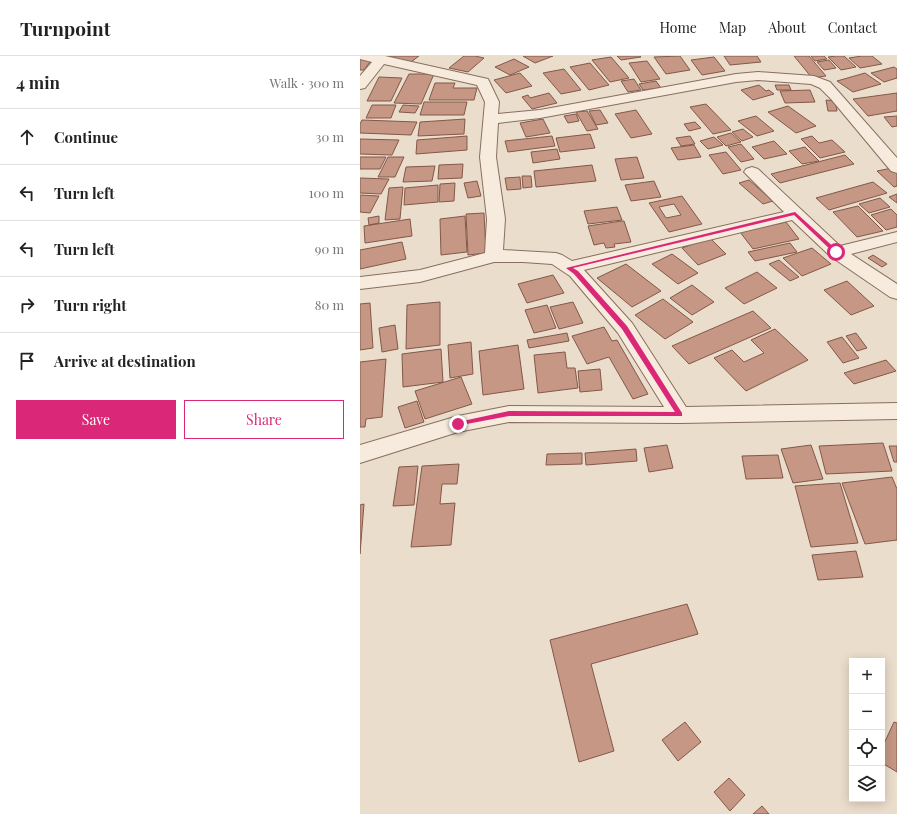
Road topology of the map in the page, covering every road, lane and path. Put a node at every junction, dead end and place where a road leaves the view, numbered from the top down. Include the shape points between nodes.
1 (363, 56) edge
2 (420, 56) edge
3 (381, 60) junction
4 (407, 65) junction
5 (360, 84) edge
6 (492, 119) junction
7 (897, 168) edge
8 (752, 172) dead end
9 (795, 214) junction
10 (897, 237) edge
11 (836, 252) junction
12 (494, 256) junction
13 (568, 268) junction
14 (360, 283) edge
15 (897, 293) edge
16 (897, 410) edge
17 (680, 415) junction
18 (360, 454) edge

1 - 3 street
2 - 4 street
3 - 4 street
3 - 5 street
4 - 6 street via 483,82 492,102
6 - 7 street via 540,114 736,78 758,76 814,80 825,85 836,96
6 - 12 street via 488,157 496,219
8 - 9 street
9 - 11 street
9 - 13 street
10 - 11 street
11 - 15 street
12 - 13 street via 556,259
12 - 14 street via 420,276
13 - 17 street via 576,272 624,328
16 - 17 street
17 - 18 street via 509,414 458,424

